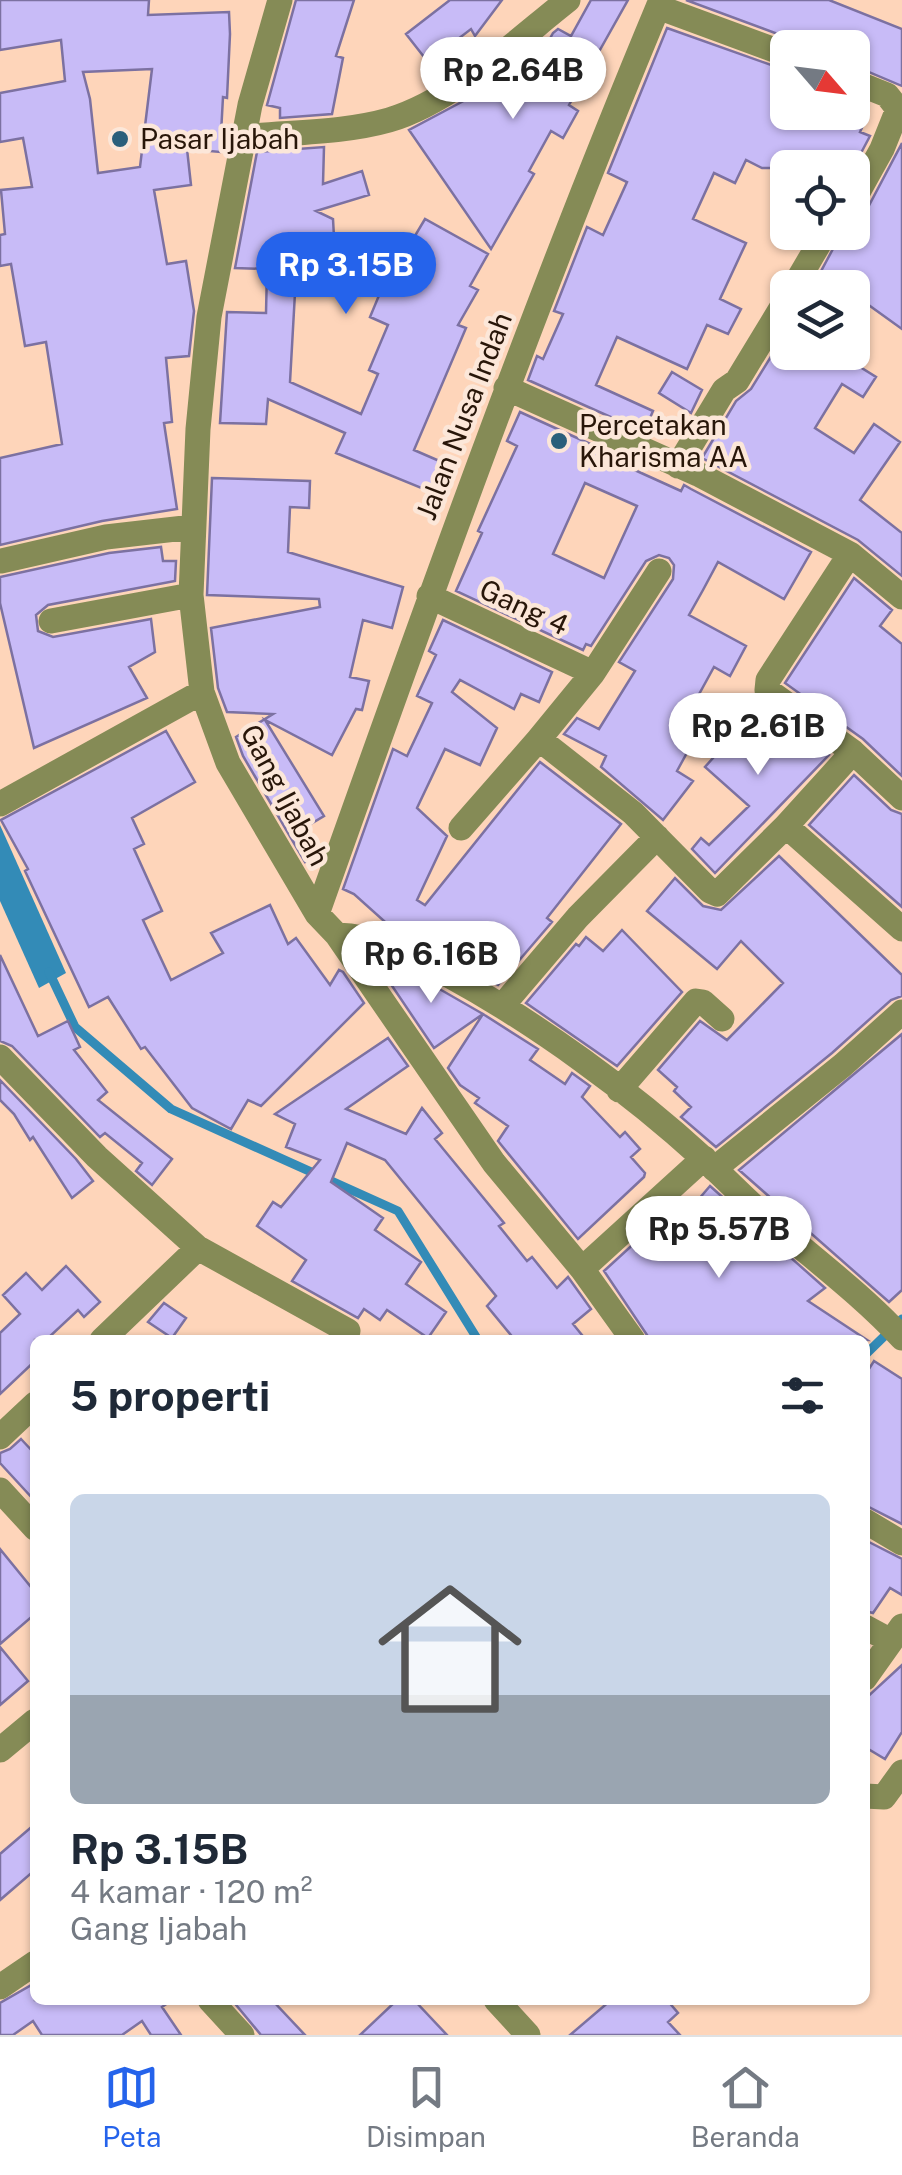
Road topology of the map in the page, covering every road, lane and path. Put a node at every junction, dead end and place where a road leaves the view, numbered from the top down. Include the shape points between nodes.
1 (280, 0) edge
2 (568, 0) edge
3 (659, 4) edge
4 (770, 48) edge
5 (870, 88) edge
6 (243, 137) junction
7 (870, 170) edge
8 (770, 326) edge
9 (506, 388) junction
10 (678, 466) junction
11 (193, 527) junction
12 (850, 554) junction
13 (1, 561) edge
14 (659, 571) dead end
15 (191, 596) junction
16 (429, 596) junction
17 (902, 597) edge
18 (51, 621) dead end
19 (593, 674) junction
20 (202, 692) junction
21 (538, 740) junction
22 (852, 752) junction
23 (902, 798) edge
24 (0, 804) edge
25 (787, 825) junction
26 (461, 828) dead end
27 (657, 836) junction
28 (317, 914) junction
29 (902, 929) edge
30 (337, 934) junction
31 (503, 1005) junction
32 (902, 1012) edge
33 (722, 1019) dead end
34 (0, 1057) edge
35 (619, 1090) junction
36 (709, 1164) junction
37 (198, 1248) junction
38 (582, 1268) junction
39 (348, 1330) dead end
40 (107, 1335) edge
41 (629, 1335) edge
42 (902, 1338) edge
43 (30, 1409) edge
44 (0, 1437) edge
45 (0, 1490) edge
46 (30, 1523) edge
47 (870, 1524) edge
48 (902, 1543) edge
49 (870, 1628) edge
50 (896, 1634) edge
51 (870, 1671) edge
52 (30, 1725) edge
53 (0, 1750) edge
54 (902, 1772) edge
55 (870, 1796) edge
56 (30, 1966) edge
57 (0, 1987) edge
58 (215, 2005) edge
59 (501, 2005) edge
60 (242, 2035) edge
61 (528, 2035) edge

1 - 6 street, Gang Ijabah
2 - 6 street via 413,111 364,125
3 - 4 street
3 - 9 street, Jalan Nusa Indah
5 - 7 street via 888,95 898,109
6 - 11 street, Gang Ijabah via 209,317
8 - 10 street
9 - 10 street
9 - 16 street, Jalan Nusa Indah
10 - 12 street
11 - 13 street
11 - 15 street, Gang Ijabah
12 - 17 street
12 - 22 street via 766,686
14 - 19 street
15 - 18 street
15 - 20 street, Gang Ijabah
16 - 19 street, Gang 4
16 - 28 street, Jalan Nusa Indah
19 - 21 street
20 - 24 street
20 - 28 street, Gang Ijabah via 228,763
21 - 26 street
21 - 27 street
22 - 23 street
22 - 25 street
25 - 27 street via 717,894
25 - 29 street
27 - 31 street
28 - 30 street, Gang Ijabah
30 - 31 street via 395,947
30 - 38 street, Gang Ijabah via 494,1163
31 - 35 street
32 - 36 street via 843,1065
33 - 35 street via 696,1001
34 - 37 street
35 - 36 street
36 - 38 street
36 - 42 street
37 - 39 street
37 - 40 street
38 - 41 street, Gang Ijabah
43 - 44 street
45 - 46 street
47 - 48 street
49 - 50 street
50 - 51 street
52 - 53 street
54 - 55 street via 884,1797
56 - 57 street
58 - 60 street
59 - 61 street

